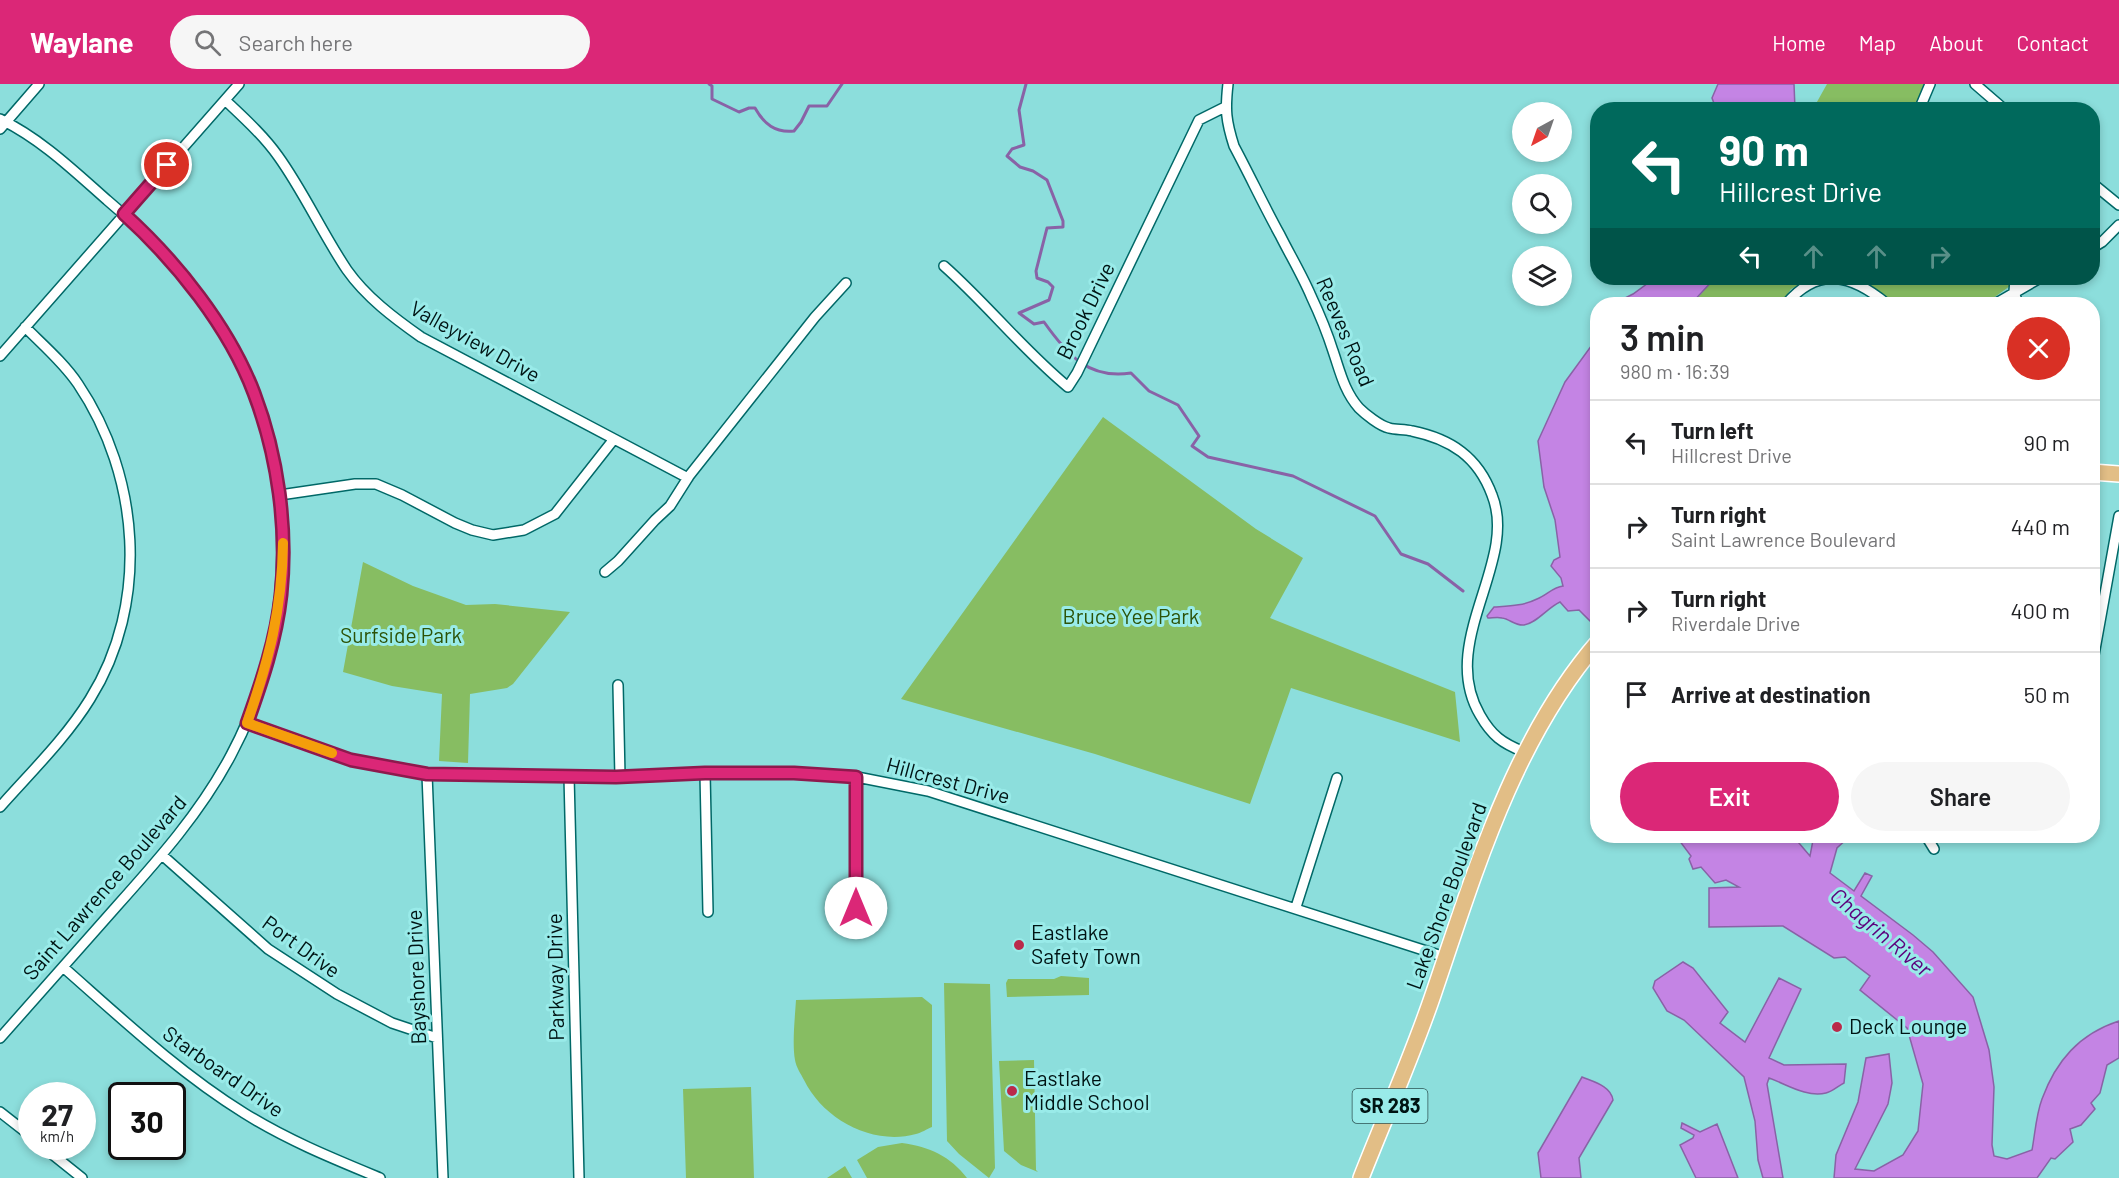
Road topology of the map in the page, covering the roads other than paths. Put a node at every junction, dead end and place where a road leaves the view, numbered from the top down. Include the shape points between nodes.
1 (39, 84) edge
2 (239, 84) edge
3 (1228, 84) edge
4 (1930, 84) edge
5 (1974, 84) edge
6 (225, 100) junction
7 (1922, 102) edge
8 (1995, 102) edge
9 (1225, 107) junction
10 (2, 123) edge
11 (2100, 190) edge
12 (2119, 205) edge
13 (124, 214) junction
14 (2119, 225) edge
15 (2100, 243) edge
16 (944, 266) dead end
17 (846, 282) dead end
18 (1808, 285) edge
19 (1858, 285) edge
20 (2014, 285) edge
21 (2027, 285) edge
22 (2014, 292) junction
23 (1792, 297) edge
24 (1877, 297) edge
25 (2006, 297) edge
26 (2016, 297) edge
27 (26, 327) junction
28 (0, 356) edge
29 (614, 439) junction
30 (2100, 473) edge
31 (2119, 474) edge
32 (688, 478) junction
33 (280, 495) junction
34 (2119, 516) edge
35 (605, 572) dead end
36 (2100, 622) edge
37 (1590, 651) edge
38 (618, 685) dead end
39 (247, 723) junction
40 (1524, 752) junction
41 (705, 773) junction
42 (427, 774) junction
43 (569, 776) junction
44 (620, 777) junction
45 (856, 777) junction
46 (1338, 778) dead end
47 (0, 807) edge
48 (1930, 843) edge
49 (1934, 849) dead end
50 (162, 855) junction
51 (1296, 907) junction
52 (856, 908) dead end
53 (708, 912) dead end
54 (1445, 957) junction
55 (63, 967) junction
56 (0, 1038) edge
57 (437, 1038) junction
58 (0, 1112) edge
59 (18, 1126) edge
60 (59, 1160) edge
61 (81, 1178) edge
62 (380, 1178) edge
63 (443, 1178) edge
64 (579, 1178) edge
65 (1361, 1178) edge

1 - 10 street
2 - 6 street
3 - 9 street, Reeves Road
4 - 7 street
5 - 8 street
6 - 13 street
6 - 29 street, Valleyview Drive via 278,155 347,270 379,305 421,337
9 - 16 street, Brook Drive via 1199,120 1068,387
9 - 40 street, Reeves Road via 1234,146 1311,294 1344,386 1360,409 1387,428 1411,430 1460,449 1480,469 1494,497 1498,525 1472,630 1467,668 1473,703 1485,723 1502,743
10 - 13 street, Saint Lawrence Boulevard via 29,134
11 - 12 street
13 - 27 street
13 - 33 street, Saint Lawrence Boulevard via 171,260 208,308 233,350 254,393
14 - 15 street
17 - 32 street
18 - 23 street
19 - 24 street
20 - 22 street
21 - 22 street
22 - 25 street
22 - 26 street
27 - 28 street
27 - 47 street via 77,382 104,430 120,474 129,515 131,551 128,589 105,671 74,724
29 - 32 street, Valleyview Drive
29 - 33 street via 555,513 524,530 493,535 472,530 376,484
30 - 31 main road
32 - 35 street via 670,506
33 - 39 street, Saint Lawrence Boulevard via 281,594 265,674
34 - 36 street
37 - 40 main road, Lake Shore Boulevard / SR 283 via 1574,668
38 - 44 street
39 - 42 street, Hillcrest Drive via 351,760
39 - 50 street, Saint Lawrence Boulevard via 216,783
40 - 54 main road, Lake Shore Boulevard / SR 283
41 - 44 street, Hillcrest Drive
41 - 45 street, Hillcrest Drive
41 - 53 street
42 - 43 street, Hillcrest Drive
42 - 57 street, Bayshore Drive
43 - 44 street, Hillcrest Drive
43 - 64 street, Parkway Drive
45 - 51 street, Hillcrest Drive via 928,791
45 - 52 street
46 - 51 street
48 - 49 street
50 - 55 street, Saint Lawrence Boulevard
50 - 57 street, Port Drive via 268,949 337,994 392,1023
51 - 54 street, Hillcrest Drive
54 - 65 main road, Lake Shore Boulevard / SR 283
55 - 56 street, Saint Lawrence Boulevard
55 - 62 street, Starboard Drive via 168,1059 244,1114 306,1147
57 - 63 street, Bayshore Drive
58 - 59 street
60 - 61 street

